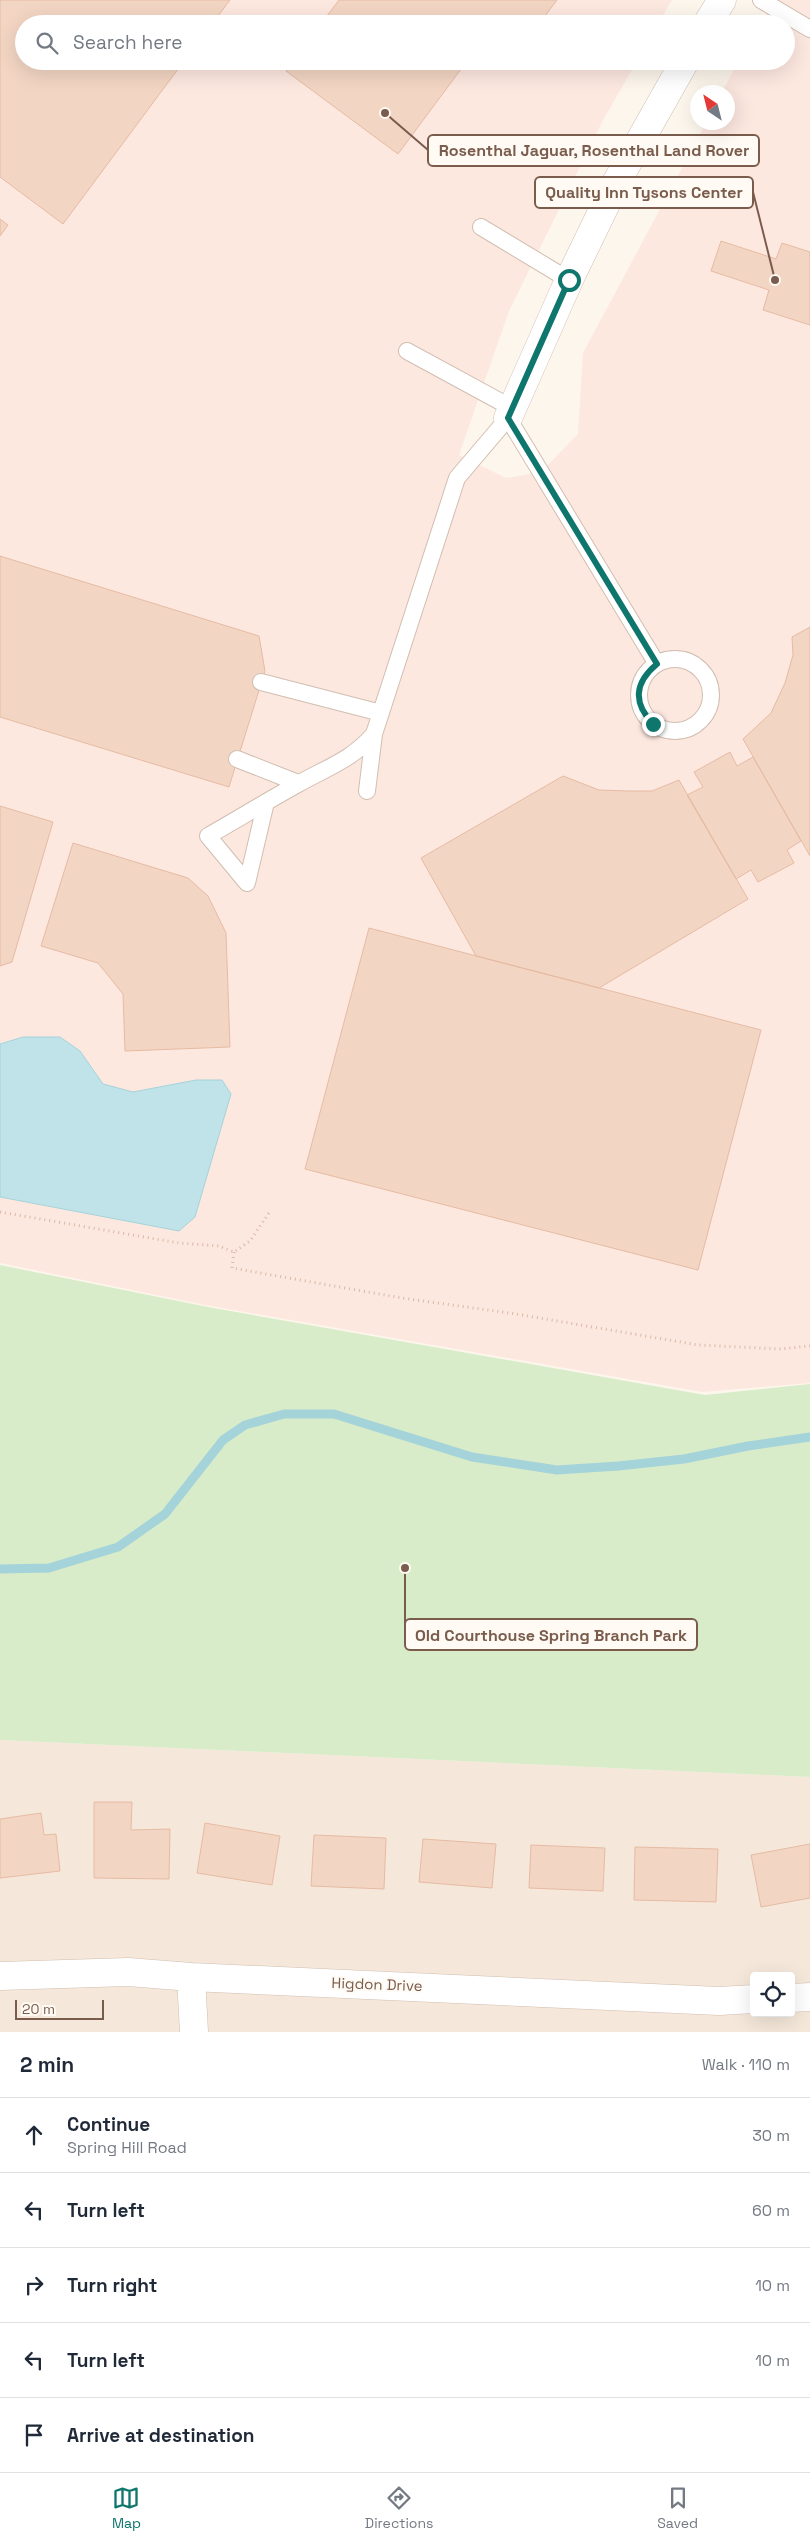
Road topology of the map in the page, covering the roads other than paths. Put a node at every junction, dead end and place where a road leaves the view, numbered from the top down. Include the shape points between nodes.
1 (761, 0) edge
2 (786, 15) edge
3 (795, 20) edge
4 (810, 29) edge
5 (680, 70) edge
6 (481, 227) dead end
7 (569, 280) junction
8 (407, 351) dead end
9 (510, 413) junction
10 (657, 664) junction
11 (261, 682) dead end
12 (381, 713) junction
13 (374, 734) junction
14 (238, 759) dead end
15 (298, 784) junction
16 (367, 791) dead end
17 (266, 802) junction
18 (0, 1976) edge
19 (192, 1977) junction
20 (810, 1997) edge
21 (795, 1998) edge
22 (750, 1999) edge
23 (194, 2032) edge

1 - 2 lane
3 - 4 lane
5 - 7 street via 616,183
6 - 7 lane
7 - 9 street
8 - 9 lane
9 - 10 lane
9 - 12 lane via 457,478
10 - 10 lane via 646,673 640,686 639,700 644,714 666,731 680,732 694,727 705,717 711,704 712,690 707,676 698,666 685,660 670,659
11 - 12 lane
12 - 13 lane
13 - 15 lane via 351,756
13 - 16 lane
14 - 15 lane
15 - 17 lane
17 - 17 lane via 208,836 247,882 258,838
18 - 19 street, Higdon Drive via 128,1972
19 - 22 street, Higdon Drive via 719,2001
19 - 23 street
20 - 21 street

